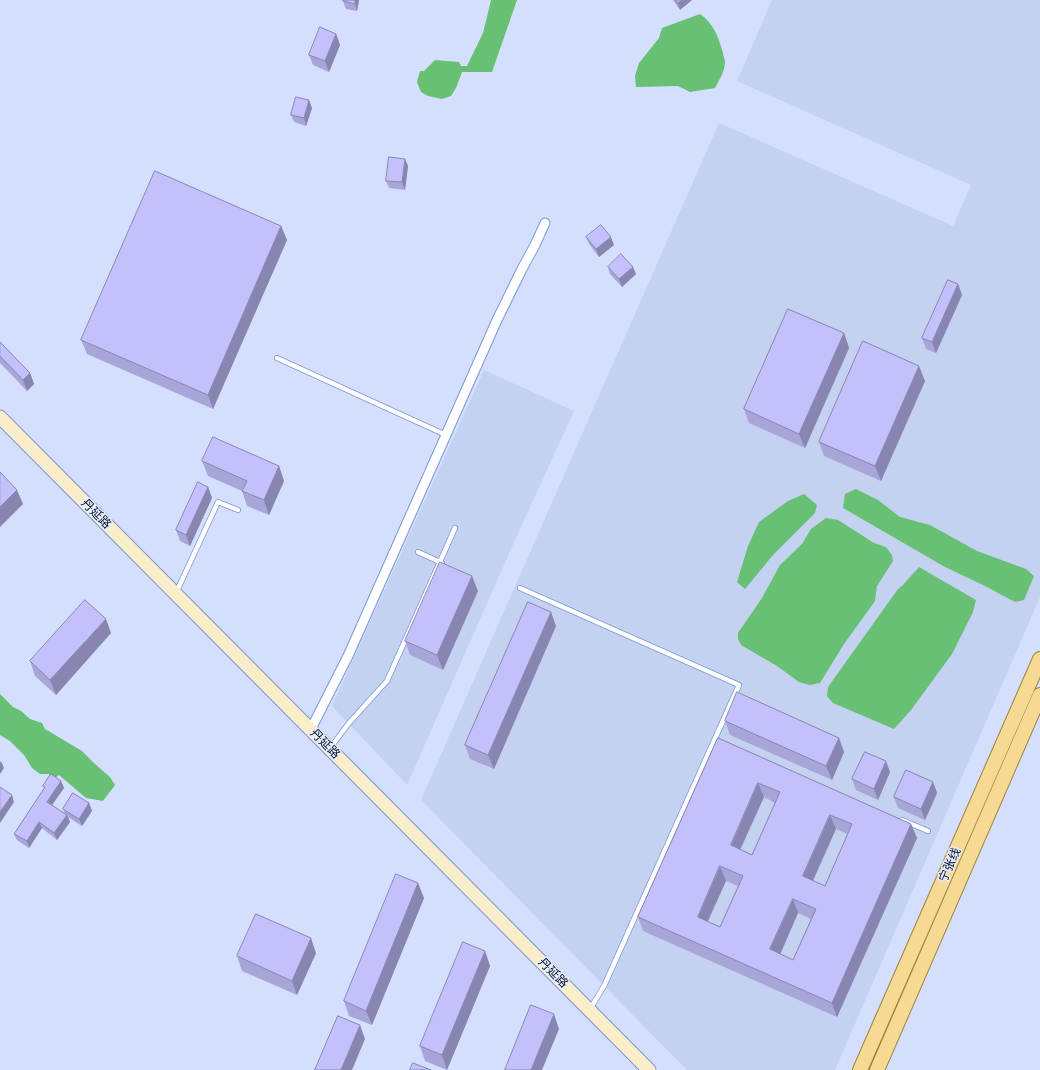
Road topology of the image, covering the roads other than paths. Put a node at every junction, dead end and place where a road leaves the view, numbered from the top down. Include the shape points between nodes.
1 (545, 223) dead end
2 (277, 358) dead end
3 (0, 417) edge
4 (446, 435) junction
5 (238, 510) dead end
6 (455, 528) dead end
7 (418, 552) dead end
8 (440, 562) junction
9 (447, 565) edge
10 (520, 588) dead end
11 (175, 594) junction
12 (1040, 659) edge
13 (1040, 694) edge
14 (311, 729) junction
15 (714, 739) junction
16 (722, 742) edge
17 (330, 749) junction
18 (899, 819) edge
19 (928, 831) dead end
20 (590, 1010) junction
21 (649, 1070) edge
22 (860, 1070) edge
23 (877, 1070) edge

1 - 4 street via 497,320
2 - 4 lane
3 - 11 main road, 丹延路
4 - 14 street via 348,656
5 - 11 lane via 218,502
6 - 8 lane
7 - 8 lane
8 - 9 lane
8 - 17 lane via 387,681 349,723
10 - 15 lane via 739,685
11 - 14 main road, 丹延路
12 - 22 main road, 宁张线
13 - 23 main road, 宁张线
14 - 17 main road, 丹延路
15 - 16 lane
15 - 20 lane via 604,986
17 - 20 main road, 丹延路
18 - 19 lane
20 - 21 main road, 丹延路

